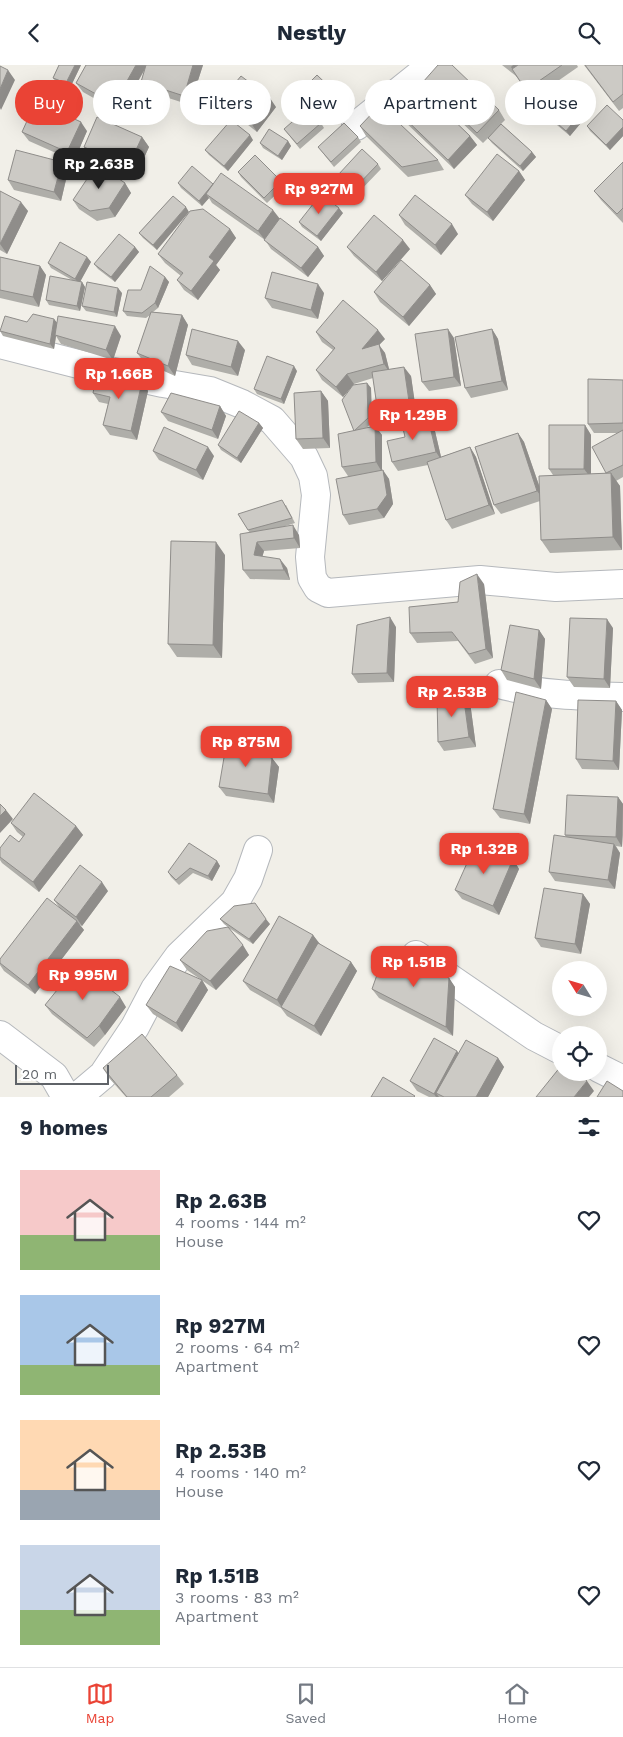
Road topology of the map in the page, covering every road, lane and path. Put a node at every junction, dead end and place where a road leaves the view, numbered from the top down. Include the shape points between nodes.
1 (432, 65) edge
2 (356, 126) dead end
3 (0, 344) edge
4 (623, 584) edge
5 (499, 684) edge
6 (623, 697) edge
7 (258, 850) dead end
8 (416, 955) dead end
9 (0, 1035) edge
10 (552, 1045) edge
11 (607, 1072) edge
12 (623, 1081) edge
13 (66, 1097) edge
14 (77, 1097) edge

1 - 2 street
3 - 4 street via 86,366 210,391 272,420 304,457 313,476 316,495 310,557 312,578 328,593 480,580 556,587
5 - 6 street via 523,691
7 - 14 street via 248,879 235,902 179,956 154,989 135,1027 103,1075
8 - 10 street
9 - 13 street via 54,1076
11 - 12 street

